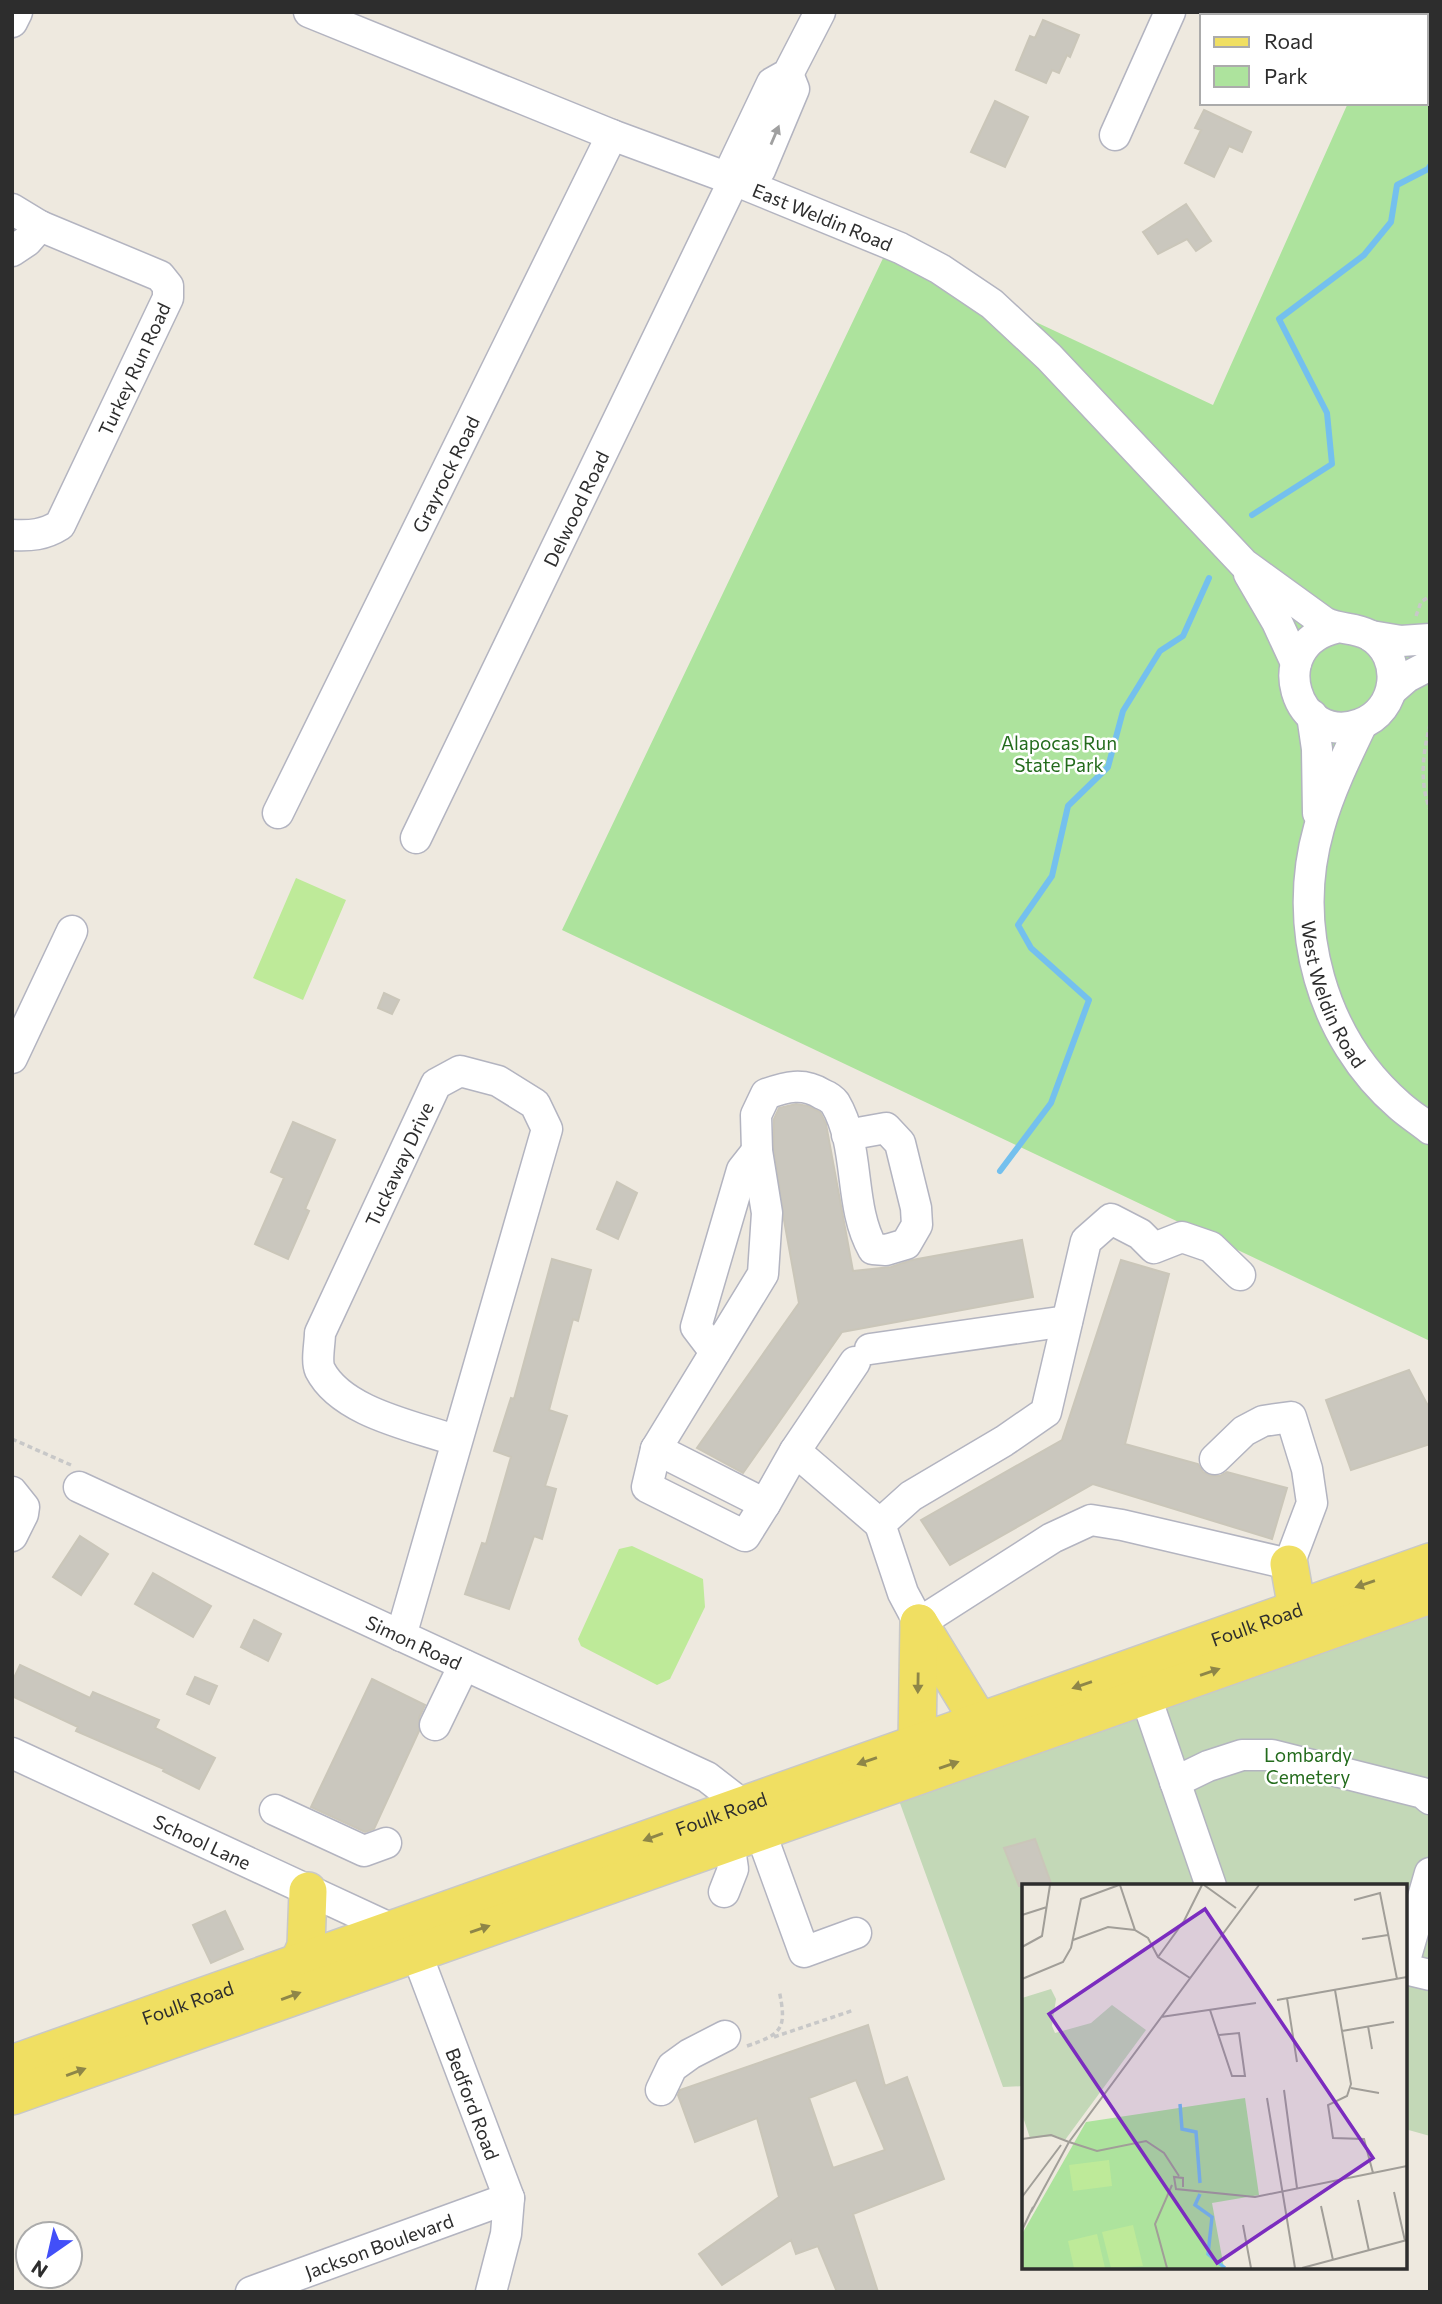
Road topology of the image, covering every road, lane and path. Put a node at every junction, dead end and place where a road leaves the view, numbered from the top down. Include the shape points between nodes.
1 (17, 12) edge
2 (309, 12) edge
3 (820, 12) edge
4 (1170, 12) edge
5 (12, 22) edge
6 (612, 135) junction
7 (1115, 135) dead end
8 (734, 180) junction
9 (12, 209) edge
10 (40, 226) junction
11 (12, 251) edge
12 (12, 535) edge
13 (1244, 564) junction
14 (1336, 628) junction
15 (1371, 636) junction
16 (1430, 639) edge
17 (1296, 663) junction
18 (1430, 665) edge
19 (1392, 690) junction
20 (1312, 716) junction
21 (1362, 724) junction
22 (1430, 724) edge
23 (1430, 810) edge
24 (278, 813) dead end
25 (1319, 828) junction
26 (416, 838) dead end
27 (72, 931) dead end
28 (12, 1058) edge
29 (1430, 1129) edge
30 (847, 1135) dead end
31 (757, 1151) junction
32 (1240, 1275) dead end
33 (1067, 1321) junction
34 (715, 1352) junction
35 (457, 1441) junction
36 (795, 1451) junction
37 (1215, 1458) dead end
38 (79, 1487) dead end
39 (12, 1492) edge
40 (880, 1524) junction
41 (14, 1533) edge
42 (1430, 1562) edge
43 (1289, 1564) junction
44 (1430, 1595) edge
45 (1297, 1609) junction
46 (919, 1623) junction
47 (401, 1636) junction
48 (464, 1665) junction
49 (1141, 1681) junction
50 (979, 1721) junction
51 (435, 1725) dead end
52 (917, 1744) junction
53 (12, 1753) edge
54 (1175, 1782) junction
55 (1430, 1799) edge
56 (275, 1810) dead end
57 (744, 1826) junction
58 (386, 1843) dead end
59 (1430, 1873) edge
60 (1210, 1884) edge
61 (308, 1891) junction
62 (724, 1892) dead end
63 (856, 1933) dead end
64 (404, 1940) junction
65 (1407, 1953) edge
66 (299, 1962) junction
67 (1407, 1969) edge
68 (1430, 1975) edge
69 (854, 2010) dead end
70 (725, 2036) dead end
71 (771, 2038) dead end
72 (12, 2064) edge
73 (661, 2090) dead end
74 (12, 2096) edge
75 (509, 2198) junction
76 (251, 2292) edge
77 (491, 2292) edge

1 - 5 street
2 - 6 street, East Weldin Road
3 - 8 street, Delwood Road via 788,74 772,83 733,165
4 - 7 street
6 - 8 street, East Weldin Road
6 - 24 street, Grayrock Road
8 - 13 street, East Weldin Road via 911,253 971,288 1049,358
8 - 26 street, Delwood Road
9 - 10 street, Turkey Run Road
10 - 11 street
10 - 12 street, Turkey Run Road via 160,276 168,286 168,298 60,525 34,536
13 - 14 street, East Weldin Road
13 - 17 street, East Weldin Road
14 - 15 street
14 - 17 street via 1312,639
15 - 16 street
15 - 19 street via 1390,660
17 - 20 street via 1297,693
18 - 19 street
19 - 21 street via 1383,709
20 - 21 street via 1340,727
20 - 25 street, West Weldin Road
21 - 25 street, West Weldin Road
22 - 23 path via 1423,776
25 - 29 street, West Weldin Road via 1309,881 1309,930 1329,1009 1373,1078
27 - 28 street
30 - 31 street via 834,1101 812,1087 789,1086 766,1094 756,1115
31 - 34 street via 767,1213 763,1274
31 - 34 street via 742,1170 696,1327
32 - 33 street via 1211,1247 1182,1237 1154,1248 1140,1234 1111,1219 1086,1241
33 - 36 street via 862,1356
33 - 40 street via 1046,1412 911,1496
34 - 36 street via 656,1449 765,1504
35 - 35 street, Tuckaway Drive via 547,1129 535,1104 498,1081 460,1071 436,1084 320,1333 319,1368 335,1391 362,1409
35 - 47 street, Tuckaway Drive
36 - 40 street
37 - 43 street via 1244,1431 1263,1421 1291,1417 1312,1503
38 - 47 street, Simon Road
39 - 41 street via 24,1507
40 - 46 street via 903,1592
42 -> 45 main road, Foulk Road
43 - 45 main road
43 - 46 street via 1091,1520 1052,1538
49 -> 44 main road, Foulk Road
45 - 49 main road, Foulk Road
46 - 50 main road
46 -> 52 main road
47 - 48 street, Simon Road
48 - 51 street
48 - 57 street, Simon Road via 707,1777
49 -> 50 main road, Foulk Road
49 - 54 street
57 -> 49 main road, Foulk Road
50 - 52 main road, Foulk Road
52 -> 57 main road, Foulk Road
53 - 61 street, School Lane
54 - 55 street via 1242,1755 1272,1755 1423,1793
54 - 60 street
56 - 58 street via 364,1851
57 - 62 street
57 - 63 street via 804,1952
57 - 64 main road, Foulk Road
59 - 65 street
61 - 64 street, School Lane
61 - 66 main road via 306,1946
64 - 66 main road, Foulk Road
74 -> 64 main road, Foulk Road
64 - 75 street, Bedford Road
66 - 72 main road, Foulk Road
67 - 68 street
69 - 71 path
70 - 73 street via 672,2067
75 - 76 street, Jackson Boulevard
75 - 77 street, Bedford Road via 506,2234

